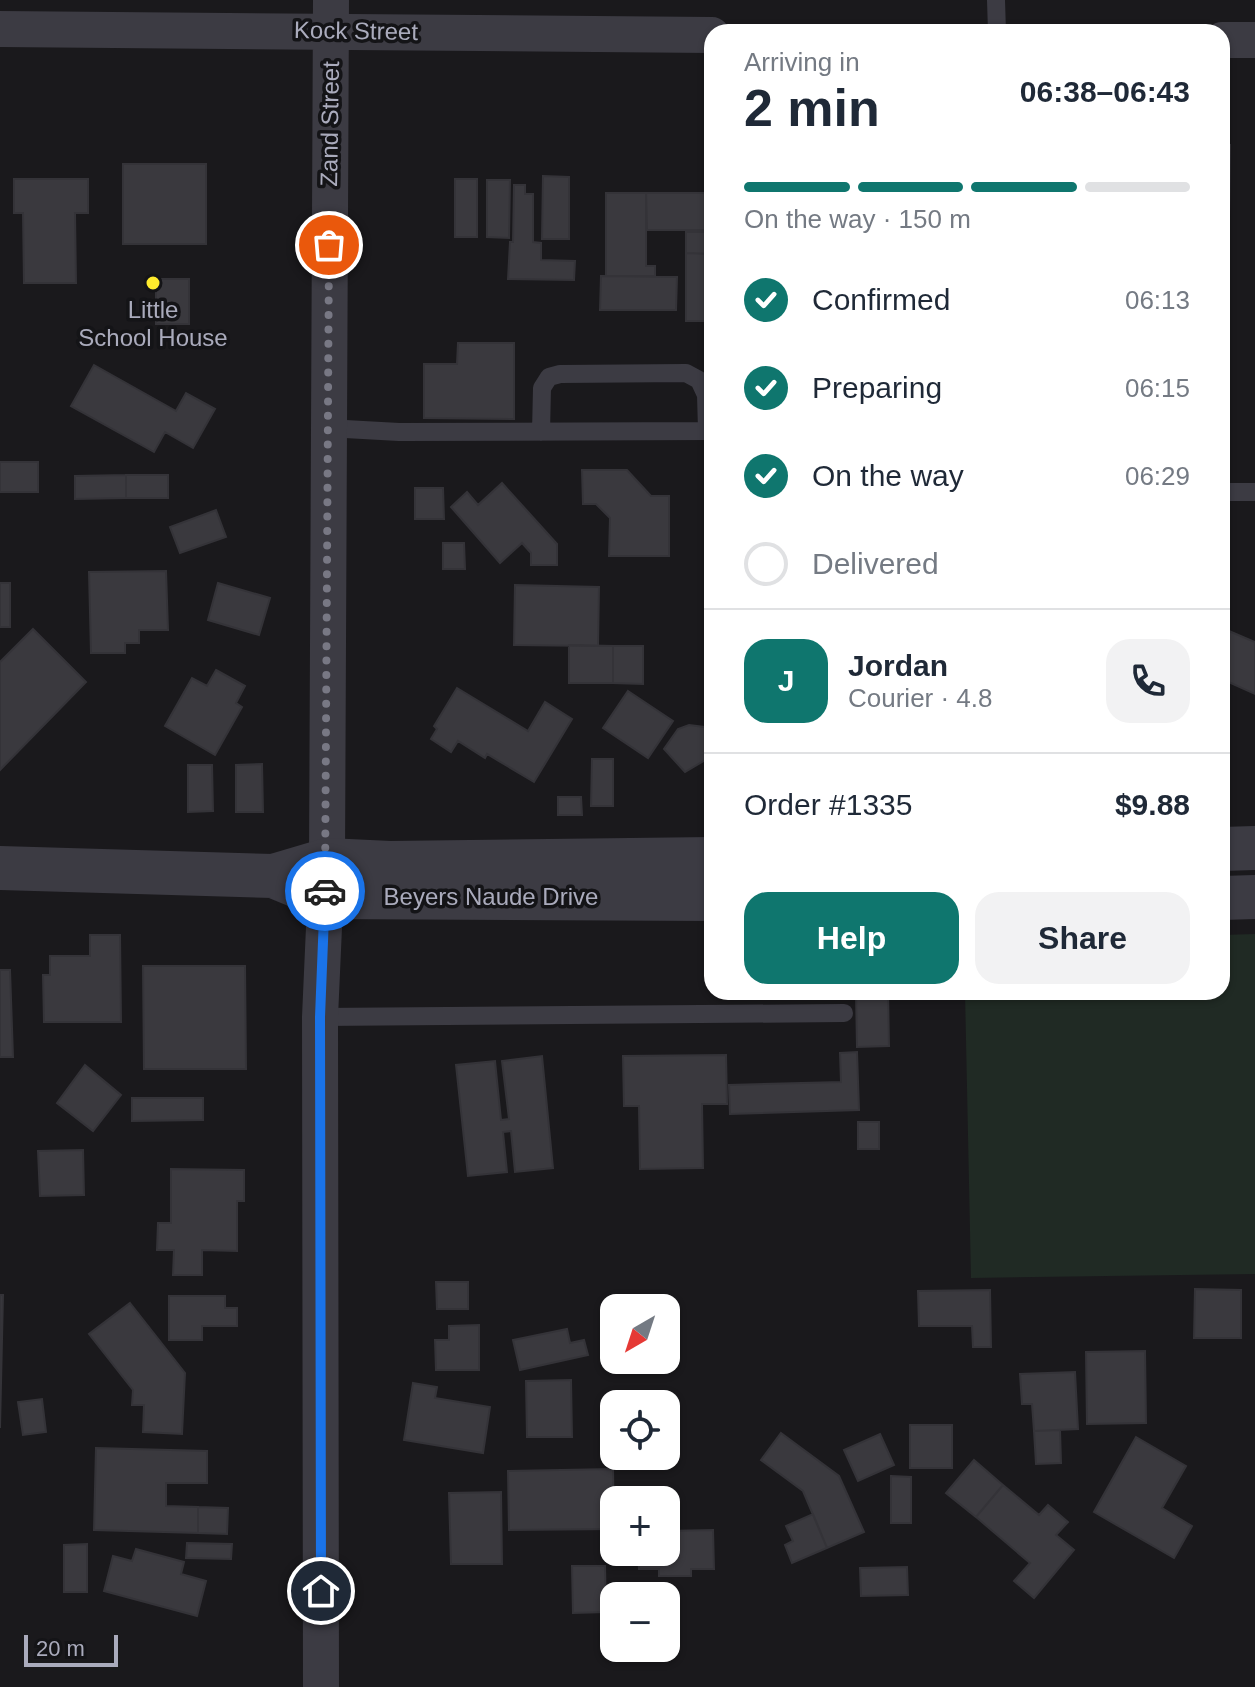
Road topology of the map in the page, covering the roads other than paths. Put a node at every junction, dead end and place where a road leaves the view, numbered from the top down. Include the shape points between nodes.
1 (996, 0) edge
2 (0, 11) edge
3 (331, 15) edge
4 (997, 24) edge
5 (0, 29) edge
6 (704, 35) edge
7 (1230, 40) edge
8 (1255, 40) edge
9 (704, 391) edge
10 (327, 428) junction
11 (704, 430) edge
12 (541, 432) junction
13 (1230, 492) edge
14 (1255, 492) edge
15 (1255, 848) edge
16 (1230, 849) edge
17 (704, 859) edge
18 (0, 868) edge
19 (326, 878) junction
20 (1255, 897) edge
21 (1230, 898) edge
22 (704, 899) edge
23 (844, 1013) dead end
24 (320, 1017) junction
25 (321, 1687) edge

1 - 4 lane
2 - 5 street
3 - 5 street, Kock Street
3 - 6 street, Kock Street
3 - 10 street, Zand Street
7 - 8 street
9 - 12 lane via 699,380 686,373 560,374 549,377 542,388
10 - 12 lane
10 - 19 street, Zand Street
11 - 12 lane
13 - 14 lane
15 - 16 street
17 - 19 street, Beyers Naude Drive via 390,863
18 - 19 street, Beyers Naude Drive
19 - 22 street, Beyers Naude Drive
19 - 24 street, Zand Street
20 - 21 street
23 - 24 lane
24 - 25 street, Zand Street

